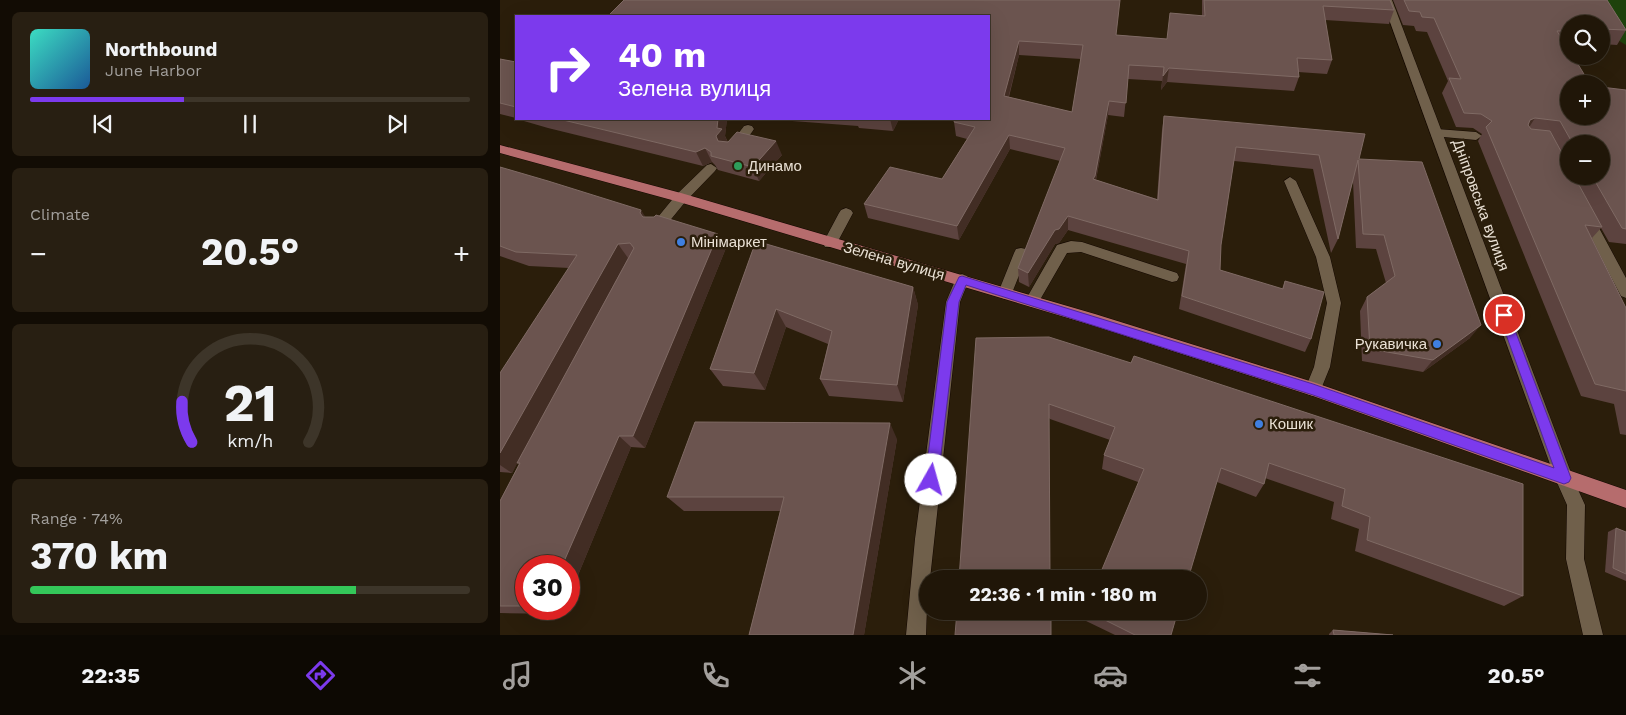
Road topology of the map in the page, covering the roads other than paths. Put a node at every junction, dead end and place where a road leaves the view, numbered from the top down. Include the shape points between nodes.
1 (1387, 0) edge
2 (748, 129) dead end
3 (1437, 133) junction
4 (1476, 136) dead end
5 (500, 149) edge
6 (731, 151) edge
7 (711, 168) edge
8 (1290, 182) dead end
9 (681, 198) junction
10 (1581, 207) edge
11 (846, 213) dead end
12 (658, 226) edge
13 (830, 243) junction
14 (1021, 253) dead end
15 (1172, 277) dead end
16 (962, 280) junction
17 (1626, 292) edge
18 (1005, 293) junction
19 (1032, 301) junction
20 (1313, 389) junction
21 (1564, 478) junction
22 (1626, 499) edge
23 (916, 635) edge
24 (1593, 635) edge

1 - 3 street, Дніпровська вулиця
2 - 6 street
3 - 4 street
3 - 21 street, Дніпровська вулиця
5 - 9 main road, Зелена вулиця
7 - 9 street
8 - 20 street via 1323,257 1334,303 1322,368
9 - 12 street
9 - 13 main road, Зелена вулиця
10 - 17 street
11 - 13 street
13 - 16 main road, Зелена вулиця
14 - 18 street
15 - 19 street via 1071,246 1062,250
16 - 18 main road, Зелена вулиця
16 - 23 street via 953,302 924,539
18 - 19 main road, Зелена вулиця
19 - 20 main road, Зелена вулиця
20 - 21 main road, Зелена вулиця
21 - 22 main road, Зелена вулиця
21 - 24 street, Дніпровська вулиця via 1576,505 1575,559

